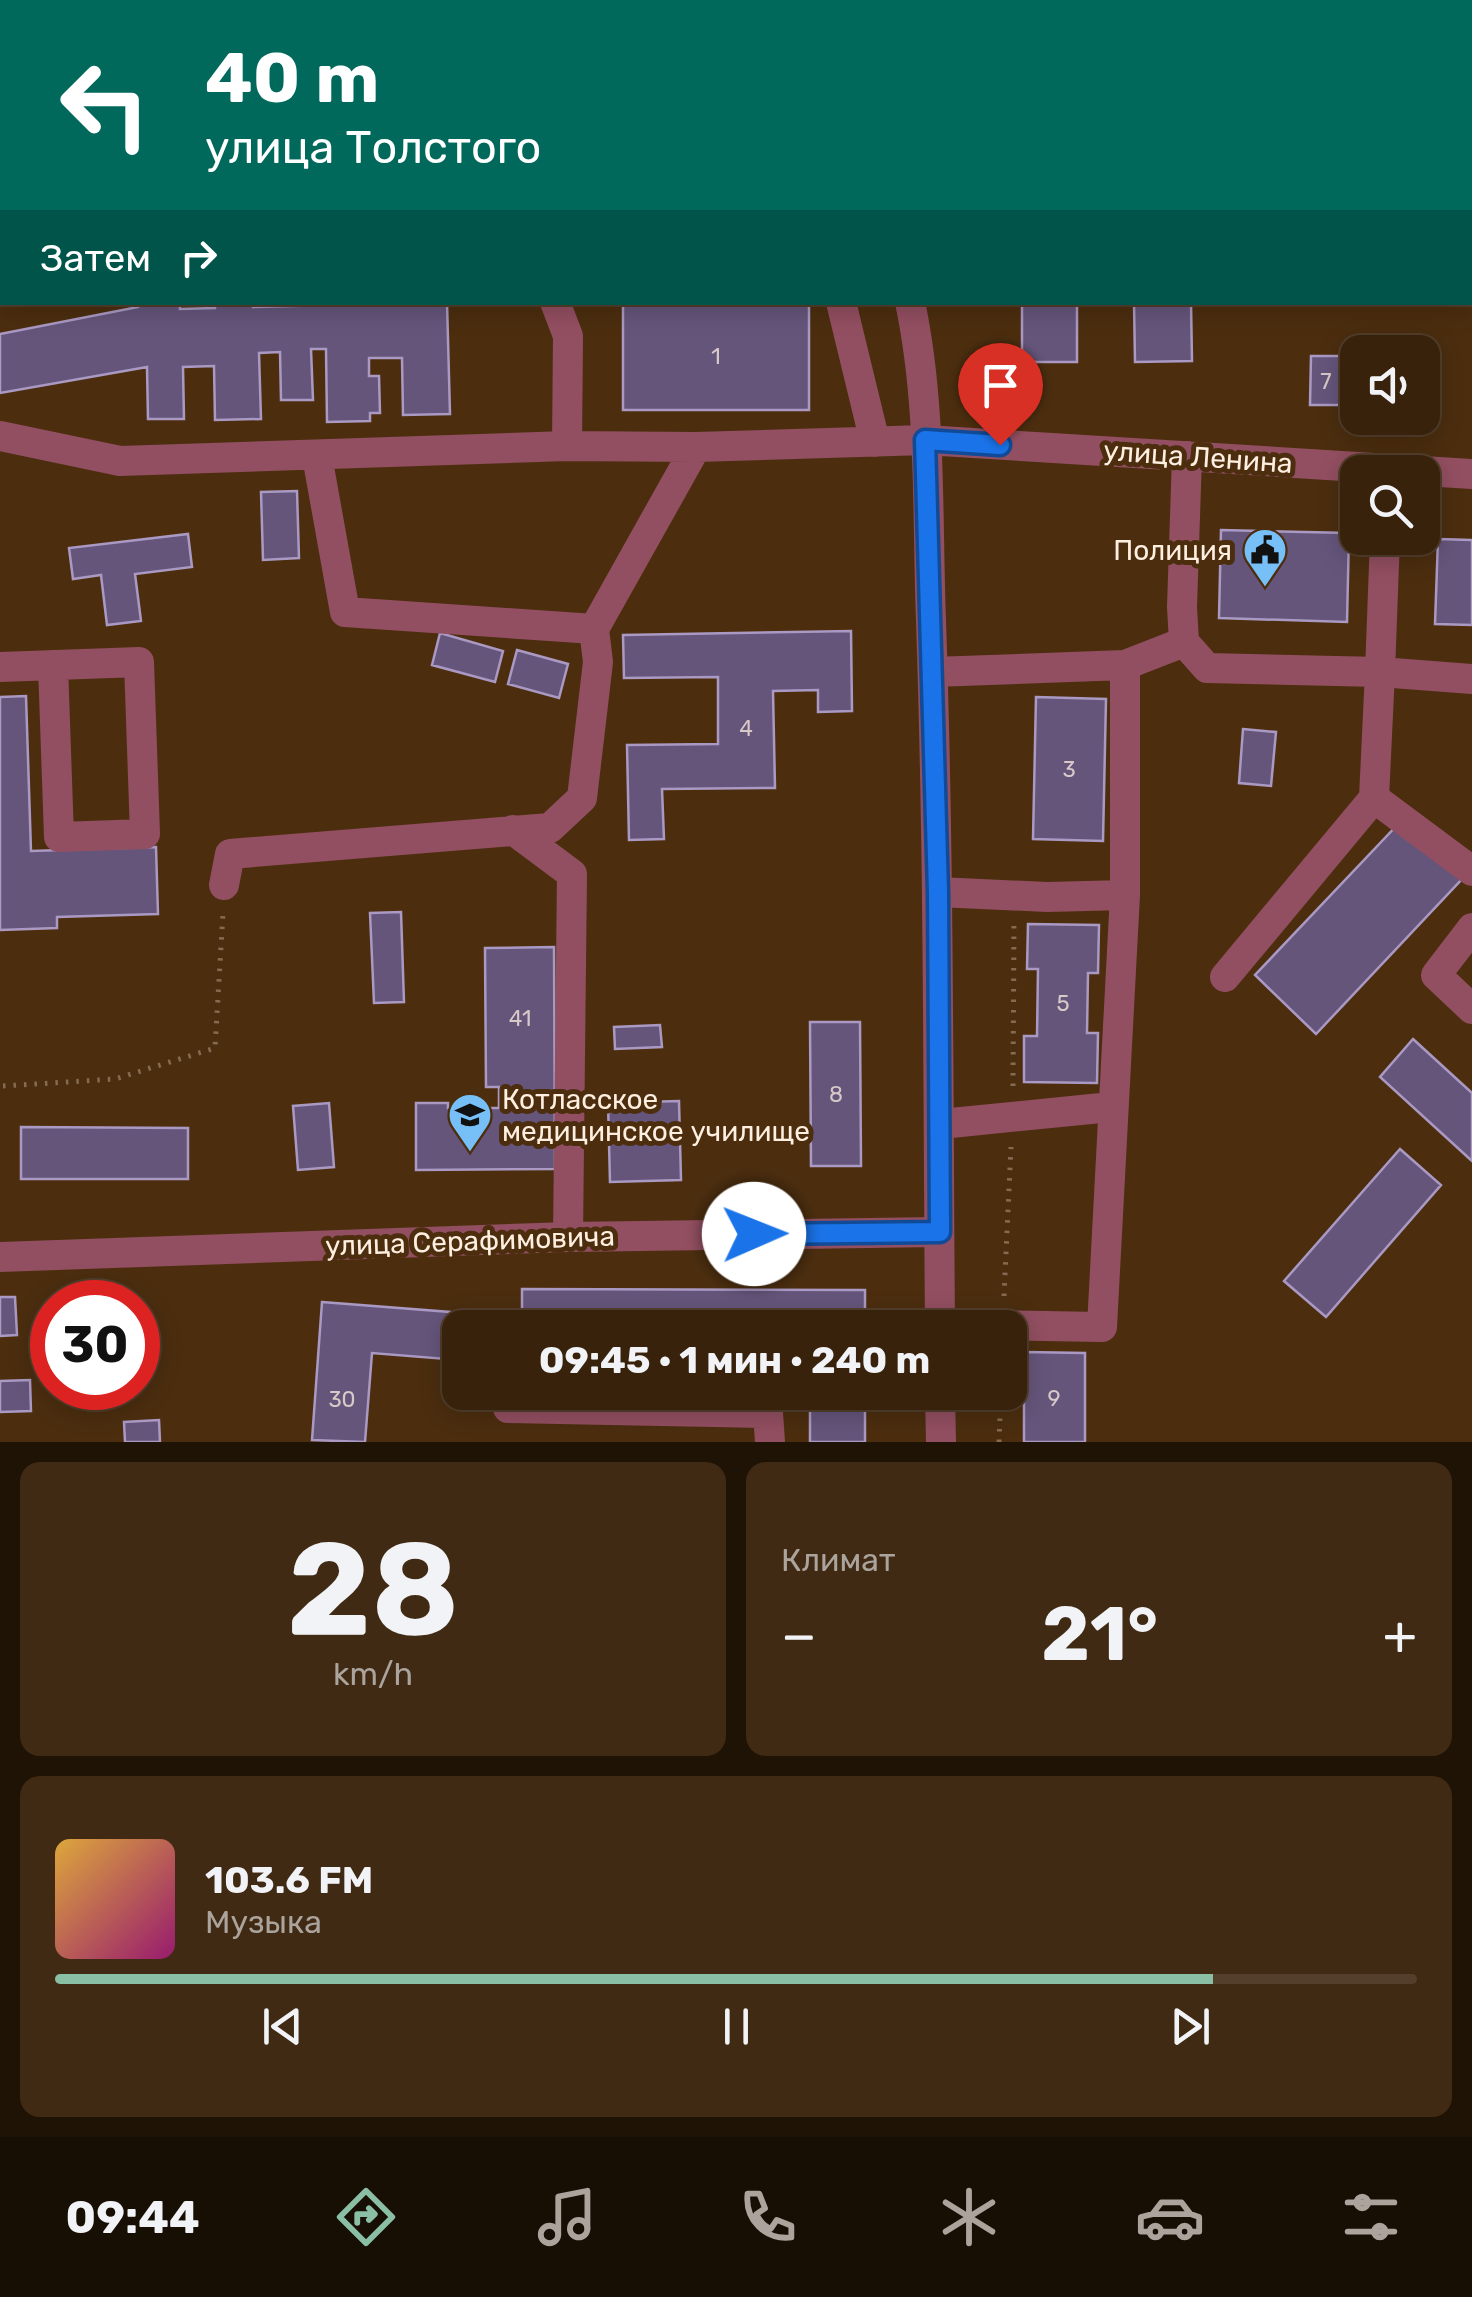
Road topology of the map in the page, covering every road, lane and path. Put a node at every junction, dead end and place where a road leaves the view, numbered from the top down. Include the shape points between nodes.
1 (557, 305) edge
2 (842, 305) edge
3 (911, 305) edge
4 (0, 436) edge
5 (925, 440) junction
6 (875, 442) junction
7 (567, 446) junction
8 (696, 446) junction
9 (317, 456) junction
10 (1187, 456) junction
11 (1340, 467) edge
12 (1440, 472) edge
13 (1472, 474) edge
14 (1384, 555) edge
15 (594, 628) junction
16 (1184, 642) junction
17 (53, 665) junction
18 (1125, 666) junction
19 (0, 667) edge
20 (933, 672) junction
21 (1380, 672) junction
22 (1472, 679) edge
23 (1374, 798) junction
24 (513, 830) junction
25 (1472, 870) edge
26 (224, 885) joint
27 (938, 892) junction
28 (1124, 896) junction
29 (1472, 928) edge
30 (1225, 977) dead end
31 (1472, 1010) edge
32 (2, 1086) dead end
33 (1111, 1107) junction
34 (941, 1124) junction
35 (940, 1232) junction
36 (568, 1237) junction
37 (0, 1257) edge
38 (940, 1310) edge
39 (1027, 1327) edge
40 (612, 1410) edge
41 (940, 1410) edge
42 (1000, 1410) edge
43 (770, 1442) edge
44 (941, 1442) edge
45 (999, 1442) edge

1 - 7 street via 568,336
2 - 6 street
3 - 5 street
4 - 9 street, улица Ленина via 120,461
5 - 6 street, улица Ленина
5 - 10 street, улица Ленина
5 - 20 street
6 - 8 street, улица Ленина
7 - 8 street, улица Ленина
7 - 9 street, улица Ленина
8 - 15 street
9 - 15 street via 345,612
10 - 11 street, улица Ленина
10 - 16 street
12 - 13 street, улица Ленина
14 - 21 street
15 - 24 street via 598,662 582,798 550,828
16 - 18 street
16 - 21 street via 1207,668
17 - 17 street via 139,662 145,834 59,837
17 - 19 street
18 - 20 street
18 - 28 street
20 - 27 street
21 - 22 street
21 - 23 street
23 - 25 street
23 - 30 street
24 - 26 street via 230,854
24 - 36 street via 572,874
26 - 32 path via 215,1048 115,1080
27 - 28 street
27 - 34 street
28 - 33 street
29 - 31 street via 1436,976
33 - 34 street
33 - 39 street via 1102,1327
34 - 35 street
35 - 36 street, улица Серафимовича
35 - 38 street
36 - 37 street, улица Серафимовича
40 - 43 street via 768,1413
41 - 44 street
42 - 45 path

